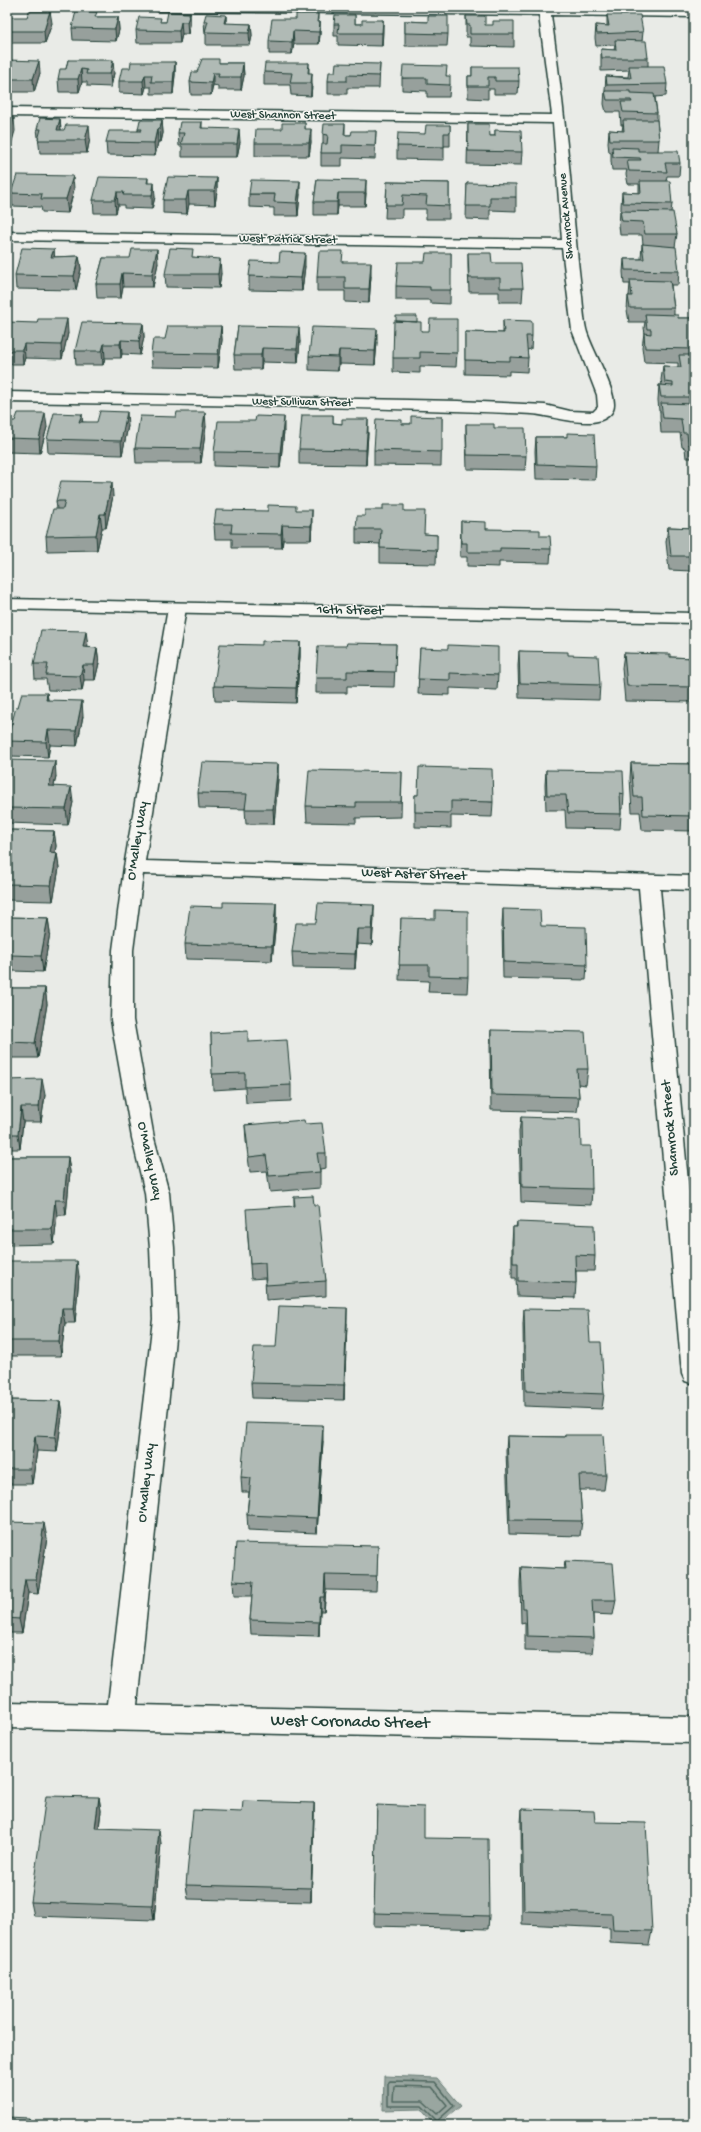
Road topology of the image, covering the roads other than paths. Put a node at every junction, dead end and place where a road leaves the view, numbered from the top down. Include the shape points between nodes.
1 (158, 7) edge
2 (282, 8) edge
3 (544, 9) edge
4 (694, 13) edge
5 (7, 112) edge
6 (559, 119) junction
7 (7, 236) edge
8 (569, 244) junction
9 (7, 397) edge
10 (597, 418) joint
11 (7, 604) edge
12 (177, 608) junction
13 (694, 618) edge
14 (134, 867) junction
15 (649, 882) junction
16 (694, 883) edge
17 (694, 1374) edge
18 (7, 1715) edge
19 (122, 1718) junction
20 (694, 1730) edge

1 - 2 street
2 - 3 street
3 - 4 street
3 - 6 street, Shamrock Avenue
5 - 6 street, West Shannon Street
6 - 8 street, Shamrock Avenue
7 - 8 street, West Patrick Street
8 - 10 street, Shamrock Avenue via 579,330 606,395 606,408
9 - 10 street, West Sullivan Street via 458,406 545,410 570,416
11 - 12 street, 16th Street
12 - 13 street, 16th Street
12 - 14 street, O'Malley Way
14 - 15 street, West Aster Street
14 - 19 street, O'Malley Way via 123,950 122,1020 143,1138 157,1193 165,1319
15 - 16 street, West Aster Street
15 - 17 street, Shamrock Street
18 - 19 street, West Coronado Street
19 - 20 street, West Coronado Street

